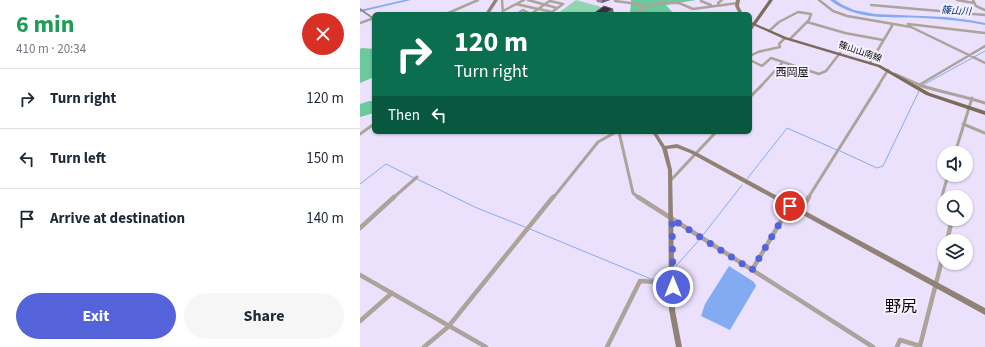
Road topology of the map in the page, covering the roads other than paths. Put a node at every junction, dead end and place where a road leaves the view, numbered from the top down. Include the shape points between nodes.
1 (478, 0) edge
2 (496, 0) edge
3 (502, 0) edge
4 (524, 0) edge
5 (528, 0) edge
6 (550, 0) edge
7 (722, 0) edge
8 (771, 0) edge
9 (819, 0) edge
10 (957, 0) edge
11 (973, 0) edge
12 (615, 1) dead end
13 (701, 1) edge
14 (738, 2) edge
15 (974, 3) junction
16 (516, 4) junction
17 (544, 5) junction
18 (719, 5) junction
19 (870, 5) dead end
20 (645, 6) junction
21 (712, 6) junction
22 (557, 8) junction
23 (538, 9) junction
24 (362, 10) edge
25 (985, 10) edge
26 (451, 12) edge
27 (488, 12) edge
28 (503, 12) edge
29 (504, 12) edge
30 (534, 12) edge
31 (637, 12) edge
32 (740, 12) edge
33 (985, 15) edge
34 (372, 17) edge
35 (372, 19) edge
36 (807, 22) junction
37 (360, 23) edge
38 (752, 23) edge
39 (891, 24) junction
40 (769, 31) junction
41 (985, 33) edge
42 (785, 38) junction
43 (790, 40) junction
44 (883, 40) junction
45 (985, 46) edge
46 (840, 53) junction
47 (752, 55) edge
48 (968, 55) junction
49 (752, 61) edge
50 (782, 62) junction
51 (870, 63) junction
52 (984, 63) edge
53 (888, 70) junction
54 (920, 87) junction
55 (752, 95) edge
56 (972, 98) junction
57 (985, 103) edge
58 (968, 108) junction
59 (985, 113) edge
60 (963, 124) junction
61 (372, 125) edge
62 (985, 133) edge
63 (360, 134) edge
64 (612, 134) edge
65 (619, 134) edge
66 (655, 134) edge
67 (714, 134) edge
68 (957, 146) edge
69 (664, 148) junction
70 (696, 154) junction
71 (417, 177) dead end
72 (671, 180) junction
73 (790, 206) junction
74 (800, 212) junction
75 (672, 219) junction
76 (360, 228) edge
77 (752, 270) junction
78 (939, 270) edge
79 (360, 275) edge
80 (673, 275) junction
81 (935, 286) junction
82 (392, 293) junction
83 (985, 312) edge
84 (360, 321) edge
85 (448, 327) junction
86 (424, 347) edge
87 (486, 347) edge
88 (606, 347) edge
89 (679, 347) edge
90 (873, 347) edge
91 (897, 347) edge

1 - 26 street
2 - 27 street
3 - 28 street
4 - 16 street
5 - 17 street
6 - 17 street
6 - 22 street via 563,4
7 - 18 street
8 - 38 main road
9 - 39 street via 833,11 842,14
10 - 15 street
11 - 15 street
12 - 20 street
13 - 21 street
14 - 18 street
14 - 32 street
15 - 25 street
16 - 23 street
16 - 29 street
17 - 22 street
17 - 23 street
18 - 21 street
19 - 33 street via 903,10
20 - 21 street via 666,3 693,9
20 - 31 street
22 - 23 street via 552,12
23 - 30 street
24 - 34 street
35 - 37 street
36 - 40 street via 811,14 800,11 779,22
36 - 43 street
36 - 44 street
38 - 40 main road, 篠山山南線
39 - 41 street
39 - 44 street
39 - 48 street via 912,27
40 - 42 main road, 篠山山南線
42 - 43 main road, 篠山山南線
42 - 47 street via 779,44 780,47
43 - 46 main road, 篠山山南線
44 - 51 street
45 - 48 street
46 - 50 street via 824,73 816,73
46 - 51 main road, 篠山山南線
48 - 52 street
48 - 54 street
49 - 50 street via 762,66 771,58
50 - 55 street
51 - 53 main road, 篠山山南線
53 - 54 main road, 篠山山南線
53 - 74 street
54 - 56 street
54 - 58 main road, 篠山山南線
56 - 57 street
56 - 58 street
58 - 59 main road, 篠山山南線
58 - 60 street
60 - 62 street
60 - 68 street
61 - 63 street
64 - 85 street via 598,142
65 - 75 street via 633,193
66 - 69 street
67 - 70 street
69 - 70 street via 677,146
69 - 72 street
70 - 72 street
70 - 73 street
71 - 76 street
72 - 75 street
73 - 74 street
73 - 77 street
74 - 81 street
75 - 77 street
75 - 80 street
77 - 90 street
78 - 81 street
79 - 82 street
80 - 88 street via 657,282 640,282
80 - 89 street via 672,310
81 - 83 street
81 - 91 street via 920,346 900,340
82 - 84 street
82 - 85 street
85 - 86 street
85 - 87 street

